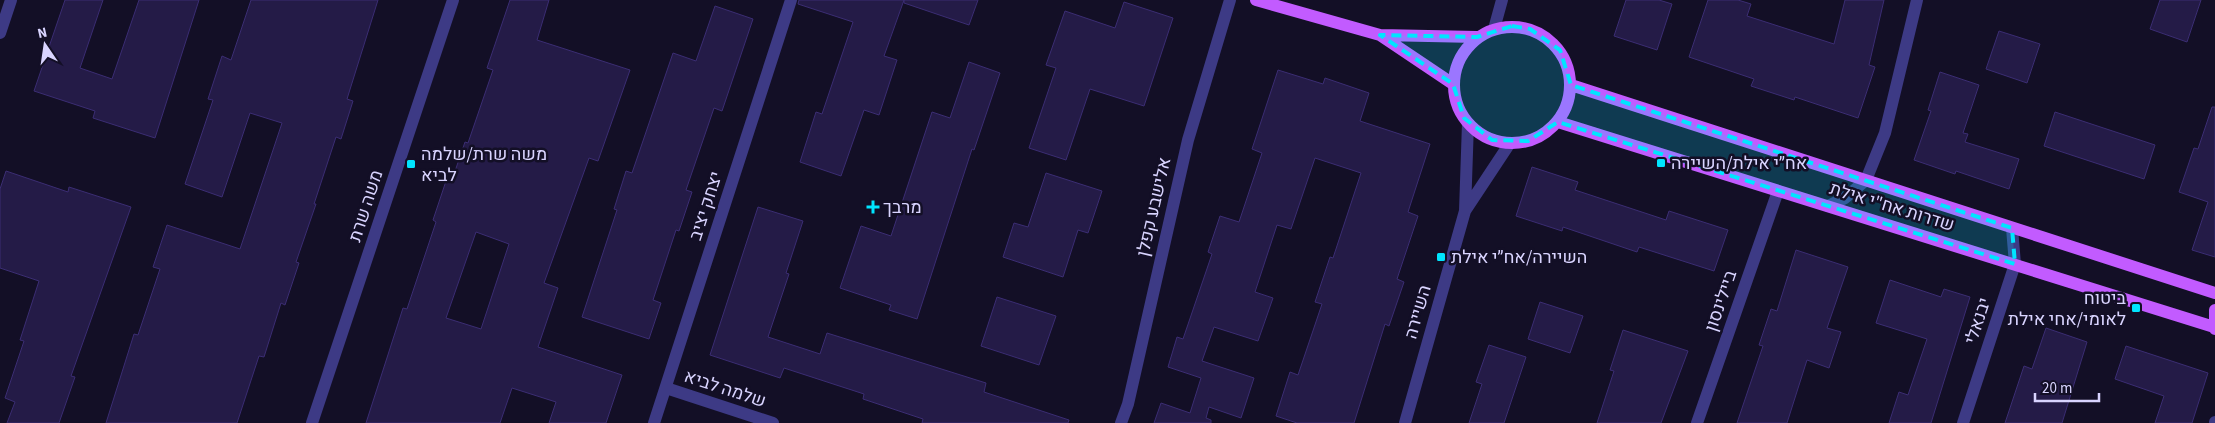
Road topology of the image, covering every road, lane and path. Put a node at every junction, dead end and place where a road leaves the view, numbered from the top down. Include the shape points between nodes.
1 (12, 0) edge
2 (453, 0) edge
3 (791, 0) edge
4 (1230, 0) edge
5 (1256, 0) edge
6 (1502, 0) edge
7 (1917, 0) edge
8 (1494, 29) junction
9 (0, 33) edge
10 (1380, 35) junction
11 (1478, 37) junction
12 (1453, 84) junction
13 (1571, 85) junction
14 (1468, 122) junction
15 (1558, 122) junction
16 (1510, 143) junction
17 (1866, 180) junction
18 (1778, 190) junction
19 (1828, 206) junction
20 (1465, 211) junction
21 (2012, 228) junction
22 (2015, 264) junction
23 (2215, 293) edge
24 (2215, 310) edge
25 (2215, 328) edge
26 (666, 388) junction
27 (312, 423) edge
28 (654, 423) edge
29 (773, 423) edge
30 (1121, 423) edge
31 (1405, 423) edge
32 (1698, 423) edge
33 (1964, 423) edge

1 - 9 street
2 - 27 street, משה שרת
3 - 26 street, יצחק יציב
4 - 30 street, אלישבע קפלן via 1188,140
5 - 10 main road
6 - 8 street
7 - 17 street via 1885,133
8 - 11 main road
8 - 13 main road via 1512,26 1530,29 1547,37 1560,50 1569,67
10 - 11 main road
10 - 12 main road
11 - 12 main road via 1456,66
12 - 14 main road via 1456,102
13 - 15 main road via 1568,104
13 - 17 main road, שדרות אח"י אילת
14 - 16 main road via 1492,140
14 - 20 street, השיירה
15 - 16 main road via 1545,134 1528,141
15 - 18 main road, שדרות אח"י אילת
16 - 20 street, השיירה
17 - 19 street via 1851,194
17 - 21 main road, שדרות אח"י אילת
18 - 19 main road, שדרות אח"י אילת
18 - 32 street, ביילינסון
19 - 22 main road, שדרות אח"י אילת
20 - 31 street, השיירה
21 - 22 street, יבנאלי
21 - 23 main road, שדרות אח"י אילת
22 - 25 main road, שדרות אח"י אילת
22 - 33 street, יבנאלי
24 - 25 main road
26 - 28 street, יצחק יציב
26 - 29 street, שלמה לביא

